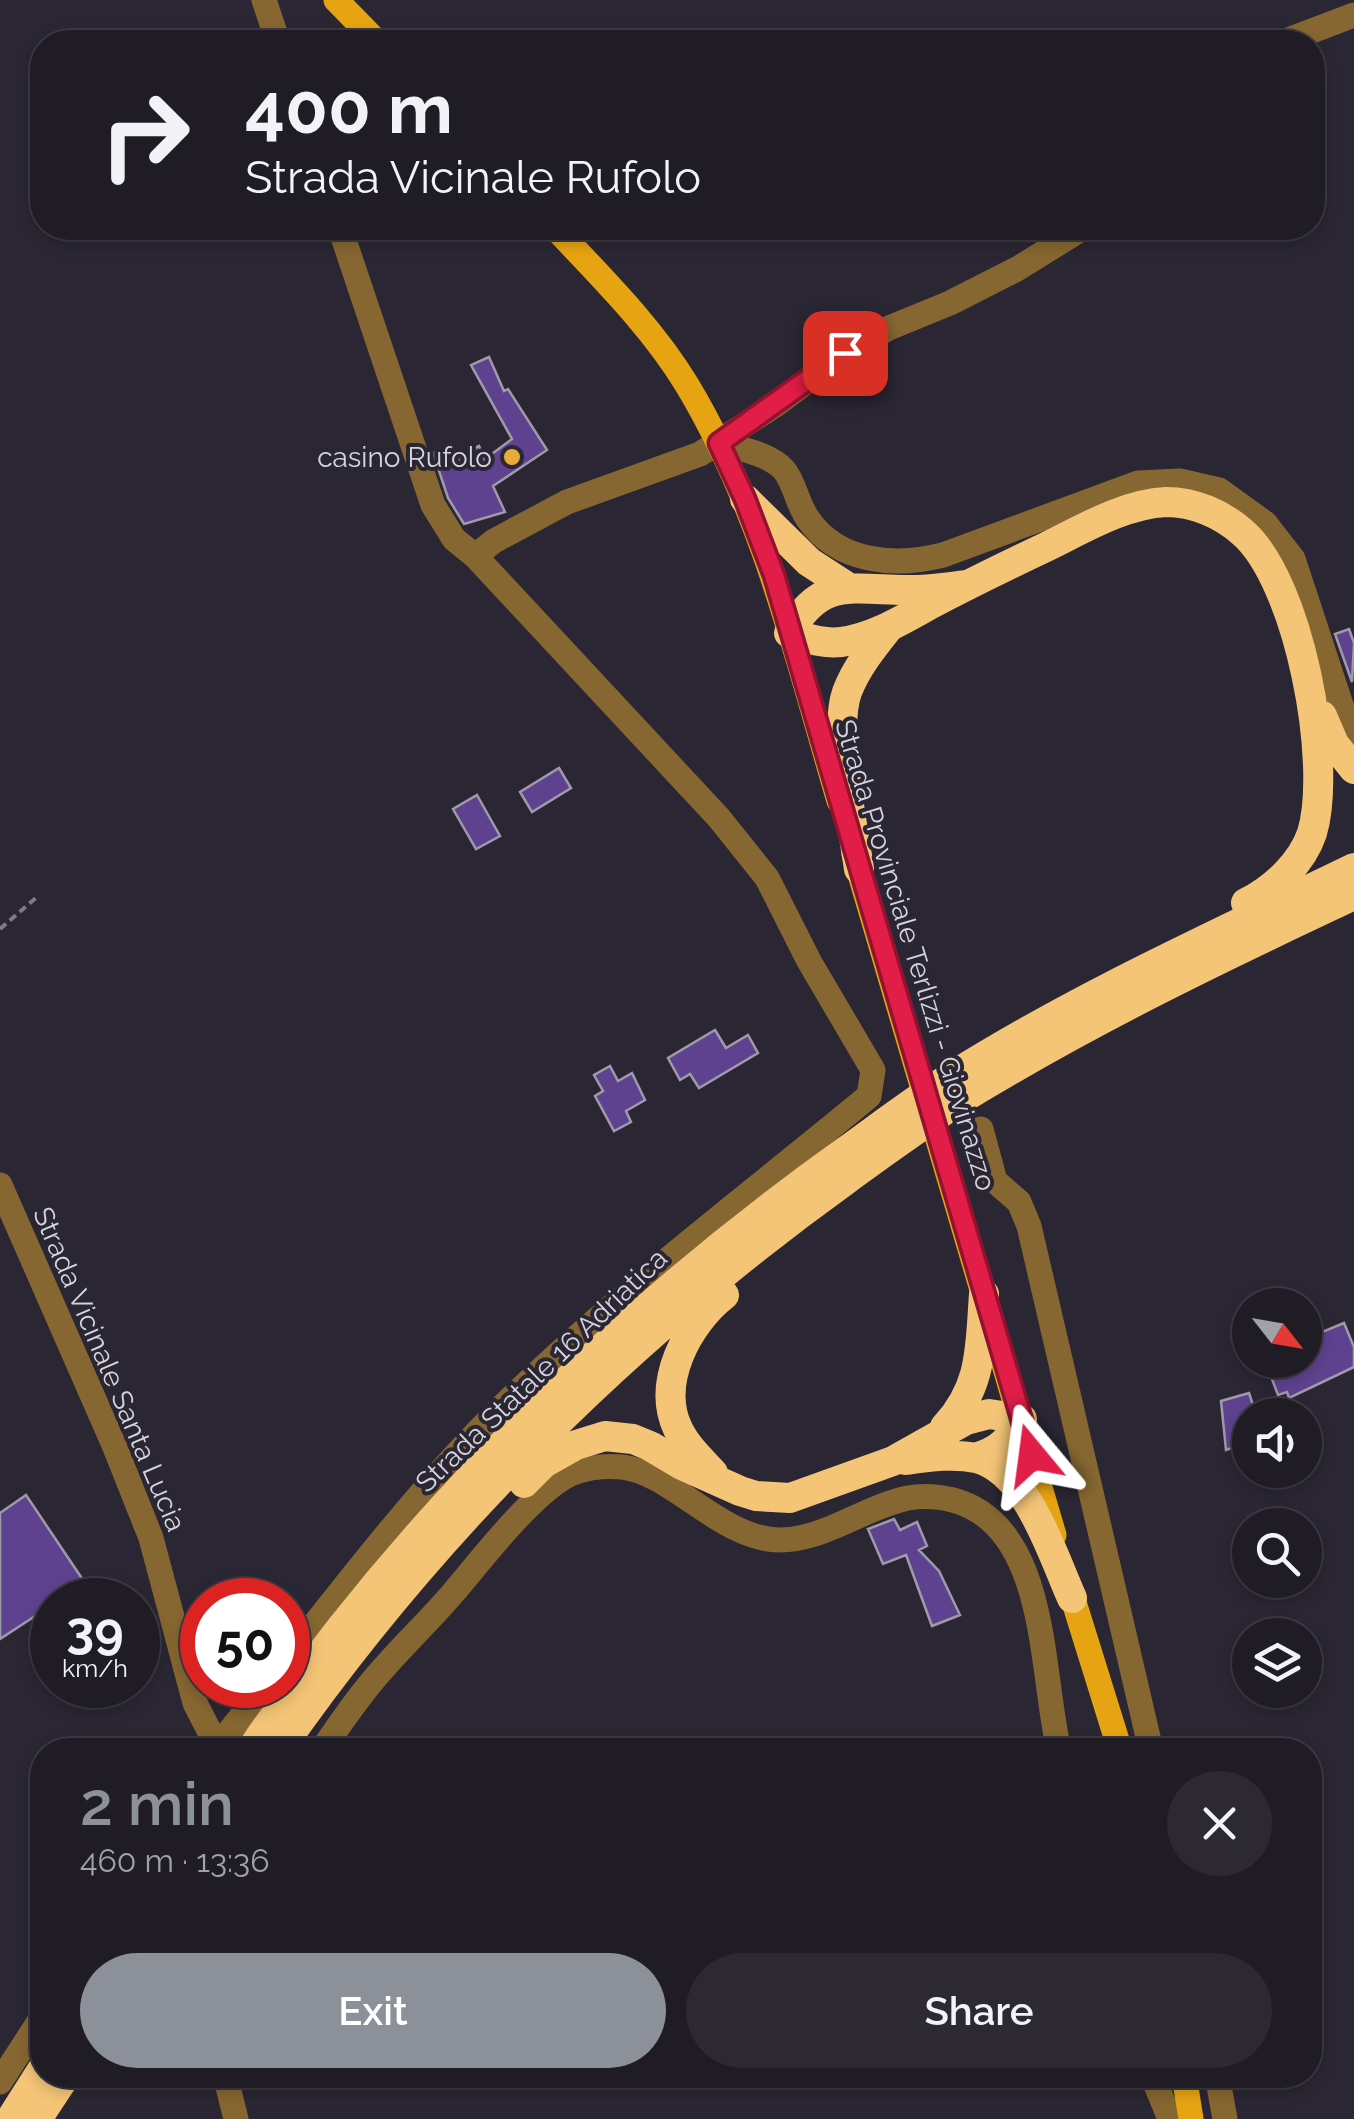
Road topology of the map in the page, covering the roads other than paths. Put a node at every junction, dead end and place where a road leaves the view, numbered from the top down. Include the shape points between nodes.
1 (264, 0) edge
2 (336, 0) edge
3 (1354, 15) edge
4 (274, 30) edge
5 (365, 30) edge
6 (1315, 30) edge
7 (344, 240) edge
8 (566, 240) edge
9 (1064, 240) edge
10 (719, 443) junction
11 (745, 499) junction
12 (475, 556) junction
13 (968, 585) junction
14 (849, 588) junction
15 (888, 627) junction
16 (789, 633) junction
17 (1310, 691) junction
18 (1354, 732) edge
19 (1354, 768) edge
20 (1354, 868) edge
21 (859, 869) junction
22 (1354, 895) edge
23 (1158, 962) junction
24 (980, 1129) dead end
25 (898, 1142) junction
26 (0, 1186) edge
27 (984, 1294) junction
28 (1022, 1419) junction
29 (939, 1432) junction
30 (976, 1458) junction
31 (893, 1462) junction
32 (722, 1482) junction
33 (1072, 1598) junction
34 (393, 1603) junction
35 (310, 1630) edge
36 (248, 1708) edge
37 (211, 1738) edge
38 (224, 1738) edge
39 (260, 1738) edge
40 (288, 1738) edge
41 (330, 1738) edge
42 (1057, 1738) edge
43 (1116, 1738) edge
44 (1148, 1738) edge
45 (30, 2036) edge
46 (0, 2082) edge
47 (31, 2088) edge
48 (57, 2088) edge
49 (228, 2088) edge
50 (1157, 2088) edge
51 (1186, 2088) edge
52 (1219, 2088) edge
53 (11, 2119) edge
54 (37, 2119) edge
55 (236, 2119) edge
56 (1170, 2119) edge
57 (1191, 2119) edge
58 (1225, 2119) edge

1 - 4 street
2 - 5 main road
3 - 6 street
7 - 12 street via 433,505 454,540
8 - 10 main road, Strada Provinciale Terlizzi - Giovinazzo via 686,382
9 - 10 street via 845,353
10 - 11 main road, Strada Provinciale Terlizzi - Giovinazzo
10 - 12 street via 568,502
10 - 18 street via 774,461 820,534 850,553 884,560 943,555 1138,483 1186,482 1219,490 1265,523 1292,559
11 - 14 highway via 809,562
11 - 16 main road, Strada Provinciale Terlizzi - Giovinazzo
12 - 35 street via 767,878 873,1070 869,1096 626,1294 488,1421
13 - 14 highway
13 - 15 highway
13 - 17 highway via 1112,515 1166,502 1212,510 1245,534 1272,574
14 - 16 highway via 815,599
15 - 16 highway via 843,642
15 - 21 highway via 846,695 842,734
16 - 21 main road, Strada Provinciale Terlizzi - Giovinazzo
17 - 19 highway via 1334,744
17 - 23 highway via 1318,798 1298,860 1257,898 1199,927
20 - 23 highway, Strada Statale 16 Adriatica
21 - 27 main road, Strada Provinciale Terlizzi - Giovinazzo
22 - 25 highway, Strada Statale 16 Adriatica via 1054,1044
23 - 39 highway, Strada Statale 16 Adriatica via 955,1074 672,1284 504,1443 430,1524 331,1640
24 - 44 street via 995,1182 1018,1202 1028,1226
25 - 32 highway via 804,1231 716,1301 678,1356 670,1406 676,1426
25 - 34 highway, Strada Statale 16 Adriatica via 658,1327 496,1485
26 - 37 street, Strada Vicinale Santa Lucia via 145,1522 195,1703
27 - 28 main road, Strada Provinciale Terlizzi - Giovinazzo
27 - 29 highway via 972,1391
28 - 29 highway via 989,1414
28 - 30 highway via 1008,1441
28 - 33 main road, Strada Provinciale Terlizzi - Giovinazzo
29 - 31 highway
30 - 31 highway
30 - 33 highway via 996,1466 1025,1497
31 - 32 highway via 790,1498 756,1496
32 - 34 highway via 633,1439 605,1436 576,1444 544,1462 449,1560
33 - 43 main road, Strada Provinciale Terlizzi - Giovinazzo
34 - 40 highway, Strada Statale 16 Adriatica
36 - 38 street
41 - 42 street via 508,1529 561,1479 604,1467 644,1472 729,1525 777,1540 926,1495 983,1512 1001,1527 1034,1600
45 - 46 street
47 - 53 highway
48 - 54 highway
49 - 55 street
50 - 56 street
51 - 57 main road
52 - 58 street

